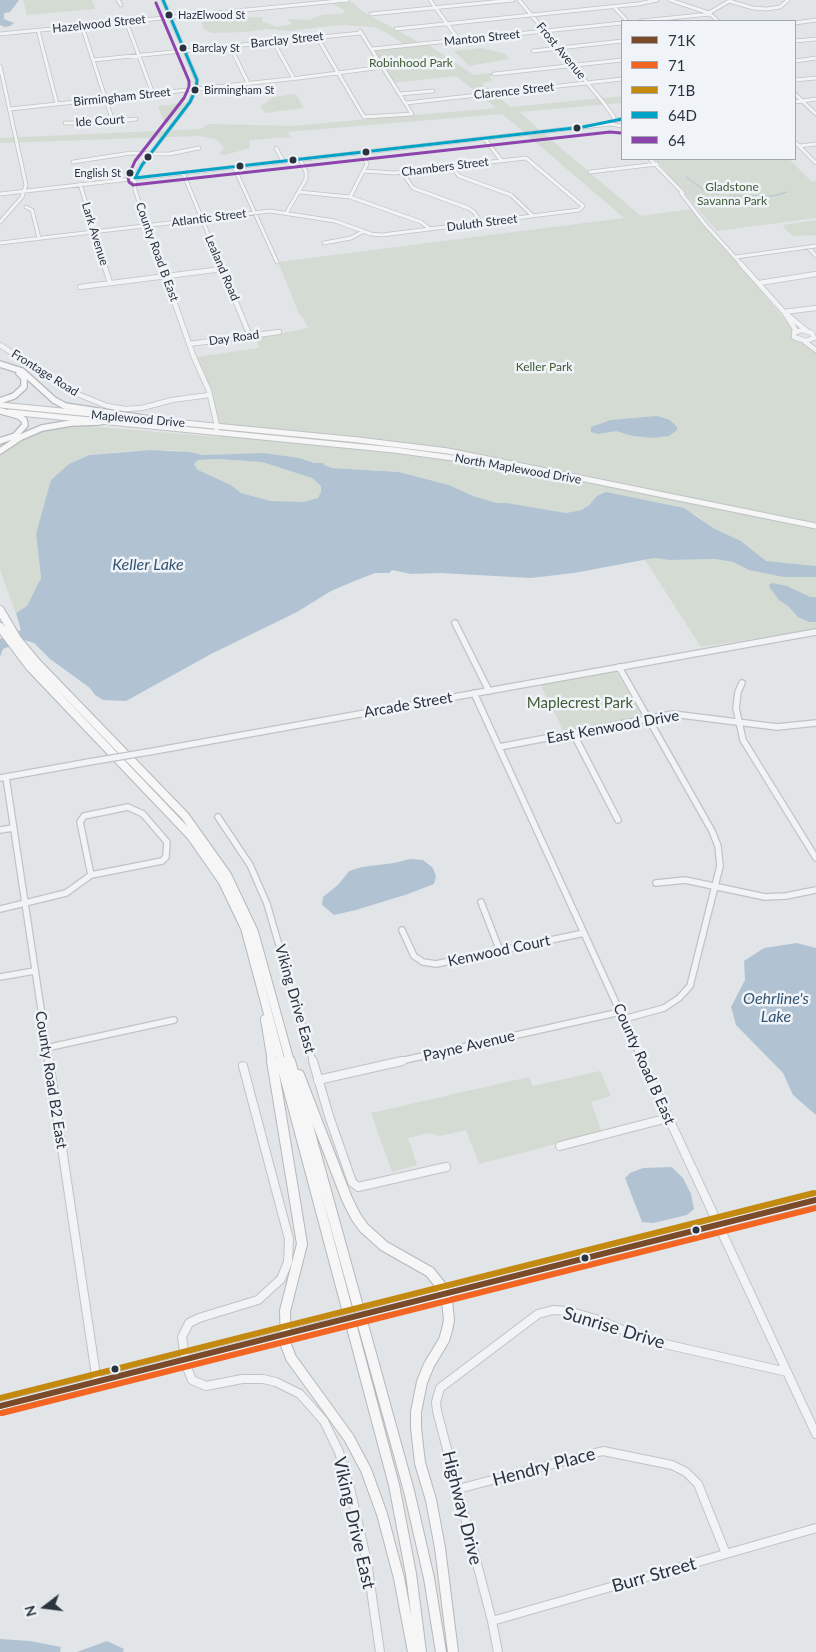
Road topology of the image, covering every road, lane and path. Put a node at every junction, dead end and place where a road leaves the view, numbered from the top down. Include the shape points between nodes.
1 (118, 0) edge
2 (163, 0) edge
3 (348, 0) edge
4 (430, 0) edge
5 (513, 0) edge
6 (519, 0) edge
7 (657, 0) edge
8 (670, 0) edge
9 (730, 0) edge
10 (788, 0) edge
11 (120, 5) dead end
12 (614, 7) junction
13 (436, 8) junction
14 (710, 13) junction
15 (371, 14) dead end
16 (532, 15) junction
17 (170, 17) junction
18 (626, 20) edge
19 (650, 20) edge
20 (717, 20) edge
21 (816, 20) edge
22 (126, 21) junction
23 (810, 21) junction
24 (447, 23) junction
25 (621, 23) edge
26 (796, 23) edge
27 (82, 26) junction
28 (816, 27) edge
29 (396, 28) dead end
30 (38, 30) junction
31 (545, 32) junction
32 (0, 34) edge
33 (317, 37) junction
34 (816, 39) edge
35 (459, 40) junction
36 (274, 41) junction
37 (621, 41) edge
38 (796, 41) edge
39 (230, 46) junction
40 (559, 48) junction
41 (372, 49) junction
42 (184, 50) junction
43 (533, 51) dead end
44 (138, 55) junction
45 (816, 58) edge
46 (93, 60) junction
47 (621, 60) edge
48 (796, 61) edge
49 (574, 65) junction
50 (0, 66) edge
51 (383, 67) junction
52 (338, 72) junction
53 (494, 74) dead end
54 (816, 78) edge
55 (294, 79) junction
56 (621, 80) edge
57 (796, 80) edge
58 (248, 83) junction
59 (588, 83) junction
60 (196, 89) junction
61 (433, 91) dead end
62 (6, 94) junction
63 (153, 94) junction
64 (400, 94) junction
65 (0, 95) edge
66 (796, 95) edge
67 (106, 99) junction
68 (816, 99) edge
69 (802, 101) junction
70 (603, 102) junction
71 (796, 102) edge
72 (406, 103) junction
73 (57, 104) junction
74 (10, 109) junction
75 (816, 114) edge
76 (136, 118) dead end
77 (621, 118) edge
78 (621, 119) edge
79 (613, 121) junction
80 (113, 122) junction
81 (65, 123) dead end
82 (620, 126) edge
83 (583, 127) junction
84 (484, 138) junction
85 (796, 143) edge
86 (816, 144) edge
87 (799, 146) junction
88 (199, 148) dead end
89 (276, 148) dead end
90 (362, 152) junction
91 (150, 153) junction
92 (300, 159) junction
93 (501, 160) junction
94 (651, 160) edge
95 (655, 160) edge
96 (283, 161) junction
97 (73, 162) dead end
98 (816, 163) edge
99 (657, 164) junction
100 (451, 166) junction
101 (234, 167) junction
102 (364, 171) junction
103 (402, 172) junction
104 (590, 172) dead end
105 (183, 173) junction
106 (135, 178) junction
107 (80, 184) junction
108 (25, 191) junction
109 (298, 192) junction
110 (0, 194) edge
111 (350, 197) junction
112 (26, 207) dead end
113 (579, 210) joint
114 (254, 212) junction
115 (287, 212) junction
116 (533, 216) junction
117 (202, 219) junction
118 (0, 222) edge
119 (481, 223) junction
120 (147, 225) junction
121 (430, 229) junction
122 (94, 231) junction
123 (364, 231) junction
124 (386, 235) joint
125 (39, 238) junction
126 (0, 243) edge
127 (324, 243) dead end
128 (816, 246) edge
129 (808, 247) junction
130 (816, 256) edge
131 (736, 257) junction
132 (277, 262) dead end
133 (222, 269) junction
134 (816, 274) edge
135 (165, 276) junction
136 (110, 283) junction
137 (758, 283) junction
138 (80, 287) dead end
139 (816, 308) edge
140 (784, 312) junction
141 (808, 331) junction
142 (279, 332) dead end
143 (794, 333) junction
144 (250, 336) junction
145 (815, 336) edge
146 (803, 341) junction
147 (190, 344) junction
148 (816, 344) edge
149 (0, 345) edge
150 (816, 350) edge
151 (0, 364) edge
152 (0, 368) edge
153 (208, 395) junction
154 (0, 401) edge
155 (0, 409) edge
156 (100, 422) junction
157 (168, 422) junction
158 (217, 426) junction
159 (216, 433) junction
160 (0, 441) edge
161 (0, 451) edge
162 (816, 526) edge
163 (816, 530) edge
164 (0, 610) edge
165 (455, 623) dead end
166 (1, 629) edge
167 (816, 632) edge
168 (21, 650) junction
169 (619, 667) junction
170 (742, 682) dead end
171 (489, 691) junction
172 (474, 693) junction
173 (648, 718) junction
174 (738, 722) junction
175 (816, 723) edge
176 (573, 733) junction
177 (499, 747) junction
178 (3, 778) edge
179 (218, 817) dead end
180 (618, 820) dead end
181 (13, 828) junction
182 (0, 830) edge
183 (816, 858) edge
184 (91, 875) junction
185 (656, 883) dead end
186 (716, 886) junction
187 (816, 890) edge
188 (25, 902) junction
189 (480, 902) dead end
190 (0, 909) edge
191 (402, 930) dead end
192 (584, 933) junction
193 (500, 951) junction
194 (34, 970) junction
195 (257, 972) junction
196 (0, 977) edge
197 (622, 1016) junction
198 (174, 1020) dead end
199 (282, 1030) junction
200 (46, 1048) junction
201 (243, 1066) dead end
202 (318, 1080) junction
203 (668, 1118) junction
204 (560, 1146) dead end
205 (446, 1166) dead end
206 (816, 1200) edge
207 (718, 1225) junction
208 (445, 1294) junction
209 (284, 1335) junction
210 (185, 1360) junction
211 (787, 1372) junction
212 (97, 1382) junction
213 (437, 1394) joint
214 (0, 1406) edge
215 (813, 1419) edge
216 (816, 1434) edge
217 (458, 1489) junction
218 (816, 1528) edge
219 (726, 1554) junction
220 (492, 1621) junction
221 (380, 1652) edge
222 (413, 1652) edge
223 (421, 1652) edge
224 (441, 1652) edge
225 (453, 1652) edge
226 (498, 1652) edge

1 - 11 street
2 - 17 street
3 - 17 street, Hazelwood Street
4 - 13 street
5 - 13 street
6 - 16 street, Frost Avenue
7 - 12 street
8 - 14 street
9 - 10 street via 752,8 767,9 780,7
9 - 14 street
12 - 16 street
12 - 18 street
13 - 15 street
13 - 24 street
14 - 19 street
14 - 20 street
16 - 24 street
16 - 31 street, Frost Avenue
17 - 22 street, Hazelwood Street
17 - 42 street
21 - 23 street
22 - 27 street, Hazelwood Street
22 - 44 street
23 - 26 street
23 - 28 street
24 - 29 street
24 - 35 street
25 - 31 street, Manton Street
27 - 30 street, Hazelwood Street
27 - 46 street
30 - 32 street, Hazelwood Street
30 - 73 street
31 - 35 street, Manton Street
31 - 40 street, Frost Avenue
33 - 36 street, Barclay Street
33 - 41 street, Barclay Street via 361,32
33 - 52 street
34 - 38 street
35 - 41 street, Manton Street
36 - 39 street, Barclay Street
36 - 55 street
37 - 40 street
39 - 42 street, Barclay Street
39 - 58 street
40 - 43 street
40 - 49 street, Frost Avenue
41 - 51 street
42 - 44 street, Barclay Street
42 - 60 street via 197,80
44 - 46 street, Barclay Street
44 - 63 street
45 - 48 street
46 - 67 street
47 - 49 street
49 - 53 street
49 - 59 street, Frost Avenue
50 - 62 street
51 - 52 street, Birmingham Street
51 - 64 street
52 - 55 street, Birmingham Street
52 - 72 street via 366,118 412,114
54 - 57 street
55 - 58 street, Birmingham Street
56 - 59 street, Clarence Street
58 - 60 street, Birmingham Street
59 - 70 street, Frost Avenue
59 - 72 street, Clarence Street
60 - 63 street, Birmingham Street
60 - 91 street via 190,102
61 - 64 street
62 - 65 street
62 - 74 street
63 - 67 street, Birmingham Street
64 - 72 street
66 - 69 street
67 - 73 street, Birmingham Street
67 - 80 street
68 - 69 street
69 - 71 street
69 - 75 street
70 - 77 street, Frost Avenue
70 - 79 street, Frost Avenue via 614,117
73 - 74 street, Birmingham Street
74 - 108 street
76 - 80 street, Ide Court
78 - 79 street
79 - 82 street, Frost Avenue
79 - 83 street
80 - 81 street, Ide Court
82 - 83 street
83 - 84 street
84 - 90 street
84 - 93 street
85 - 87 street
86 - 87 street
87 - 98 street
88 - 91 street via 176,153
89 - 96 street
90 - 92 street
90 - 102 street via 367,162
91 - 97 street
91 - 106 street
92 - 96 street
92 - 109 street via 306,176
93 - 100 street, Chambers Street
93 - 113 street, Chambers Street via 526,158 583,206
94 - 99 street
95 - 99 street
96 - 101 street
99 - 104 street
99 - 131 street
100 - 103 street, Chambers Street
100 - 116 street via 460,176 507,192
101 - 105 street
101 - 114 street
102 - 103 street, Chambers Street
102 - 111 street
103 - 119 street via 413,188 468,208
105 - 106 street
105 - 117 street, Lealand Road
106 - 107 street
106 - 120 street, County Road B East via 135,190
107 - 108 street
107 - 122 street, Lark Avenue
108 - 110 street
108 - 118 street
109 - 111 street
109 - 115 street
111 - 121 street via 421,222
112 - 125 street via 32,210
113 - 116 street, Duluth Street
114 - 115 street, Atlantic Street
114 - 117 street, Atlantic Street
114 - 132 street
115 - 123 street, Atlantic Street via 335,221
116 - 119 street, Duluth Street
117 - 120 street, Atlantic Street
117 - 133 street, Lealand Road
119 - 121 street, Duluth Street
120 - 122 street, Atlantic Street
120 - 135 street, County Road B East
121 - 124 street, Duluth Street
122 - 125 street, Atlantic Street
122 - 136 street, Lark Avenue
123 - 124 street, Atlantic Street
123 - 127 street via 351,238
125 - 126 street, Atlantic Street
128 - 129 street
129 - 130 street
129 - 131 street
131 - 137 street
133 - 135 street
133 - 144 street, Lealand Road
134 - 137 street
135 - 136 street
135 - 147 street, County Road B East
136 - 138 street
137 - 140 street
139 - 140 street
140 - 141 street
140 - 143 street via 795,329
141 - 143 street
141 - 145 street
142 - 144 street, Day Road
143 - 146 street via 795,338
144 - 147 street, Day Road
145 - 146 street
145 - 148 street
146 - 150 street
147 - 153 street, County Road B East
149 - 153 street, Frontage Road via 70,391 107,406 142,408
151 - 157 highway via 22,371 65,406
152 - 154 highway via 19,373 26,381 18,394
153 - 158 street, County Road B East
155 - 156 main road, North Maplewood Drive
155 - 157 main road, Maplewood Drive
155 - 160 highway via 19,416 25,425 15,436
156 - 159 main road, North Maplewood Drive
156 - 161 highway via 42,428
157 - 158 main road, Maplewood Drive
158 - 159 street, County Road B East
158 - 162 main road, North Maplewood Drive via 367,440 457,453
159 - 163 main road, North Maplewood Drive via 484,462
164 - 168 highway
165 - 171 street
166 - 168 highway
167 - 169 street, Arcade Street
168 - 195 highway via 204,852 239,914
168 - 199 highway via 185,816 213,852 254,932
169 - 171 street, Arcade Street
169 - 173 street, Payne Avenue
170 - 174 street via 736,699
171 - 172 street, Arcade Street
172 - 177 street, County Road B East
172 - 178 street, Arcade Street, bridge
173 - 174 street, East Kenwood Drive via 682,714
173 - 176 street, East Kenwood Drive
173 - 186 street, Payne Avenue via 715,836 720,866
174 - 175 street, East Kenwood Drive via 777,727
174 - 183 street via 748,747
176 - 177 street, East Kenwood Drive
176 - 180 street
177 - 192 street, County Road B East
178 - 181 street, County Road B2 East
179 - 202 street, Viking Drive East via 250,865 267,904
181 - 182 street
181 - 188 street, County Road B2 East
184 - 184 street via 162,861 166,857 167,842 143,814 128,808 81,818
184 - 188 street via 66,893
185 - 186 street via 685,880
186 - 187 street via 765,897
186 - 197 street, Payne Avenue via 690,986 664,1008
188 - 190 street
188 - 194 street, County Road B2 East
189 - 193 street
191 - 193 street, Kenwood Court via 414,956 429,963
192 - 193 street, Kenwood Court
192 - 197 street, County Road B East
194 - 196 street
194 - 200 street, County Road B2 East
195 - 209 highway via 302,1244 286,1311
195 - 223 highway via 394,1485 411,1574
197 - 202 street, Payne Avenue
197 - 203 street, County Road B East
198 - 200 street
199 - 208 highway via 356,1217 384,1246 430,1272
199 - 224 highway via 409,1492
200 - 212 street, County Road B2 East
201 - 210 street, Viking Drive East via 289,1239 288,1262 281,1279 258,1300 189,1324 182,1337
202 - 205 street, Viking Drive East via 344,1162 352,1182 358,1187
203 - 204 street
203 - 207 street, County Road B East
206 - 207 street
207 - 208 street
207 - 211 street, County Road B East
208 - 209 street, bridge
208 - 225 highway via 449,1311 448,1330 422,1382 416,1428 420,1463 440,1548
209 - 210 street
209 - 222 highway via 291,1358 349,1438 366,1470 399,1578
210 - 212 street
210 - 221 street, Viking Drive East via 189,1376 200,1385 253,1378 276,1382 300,1394 324,1421 350,1488 367,1562
211 - 213 street, Sunrise Drive via 665,1344 599,1320 553,1310 538,1314 445,1384
211 - 215 street, County Road B East
212 - 214 street
213 - 217 street, Highway Drive via 437,1412
215 - 216 street, County Road B East
217 - 219 street, Hendry Place via 603,1451 672,1465 686,1472 698,1484
217 - 220 street, Highway Drive
218 - 219 street, Burr Street
219 - 220 street, Burr Street
220 - 226 street, Highway Drive

